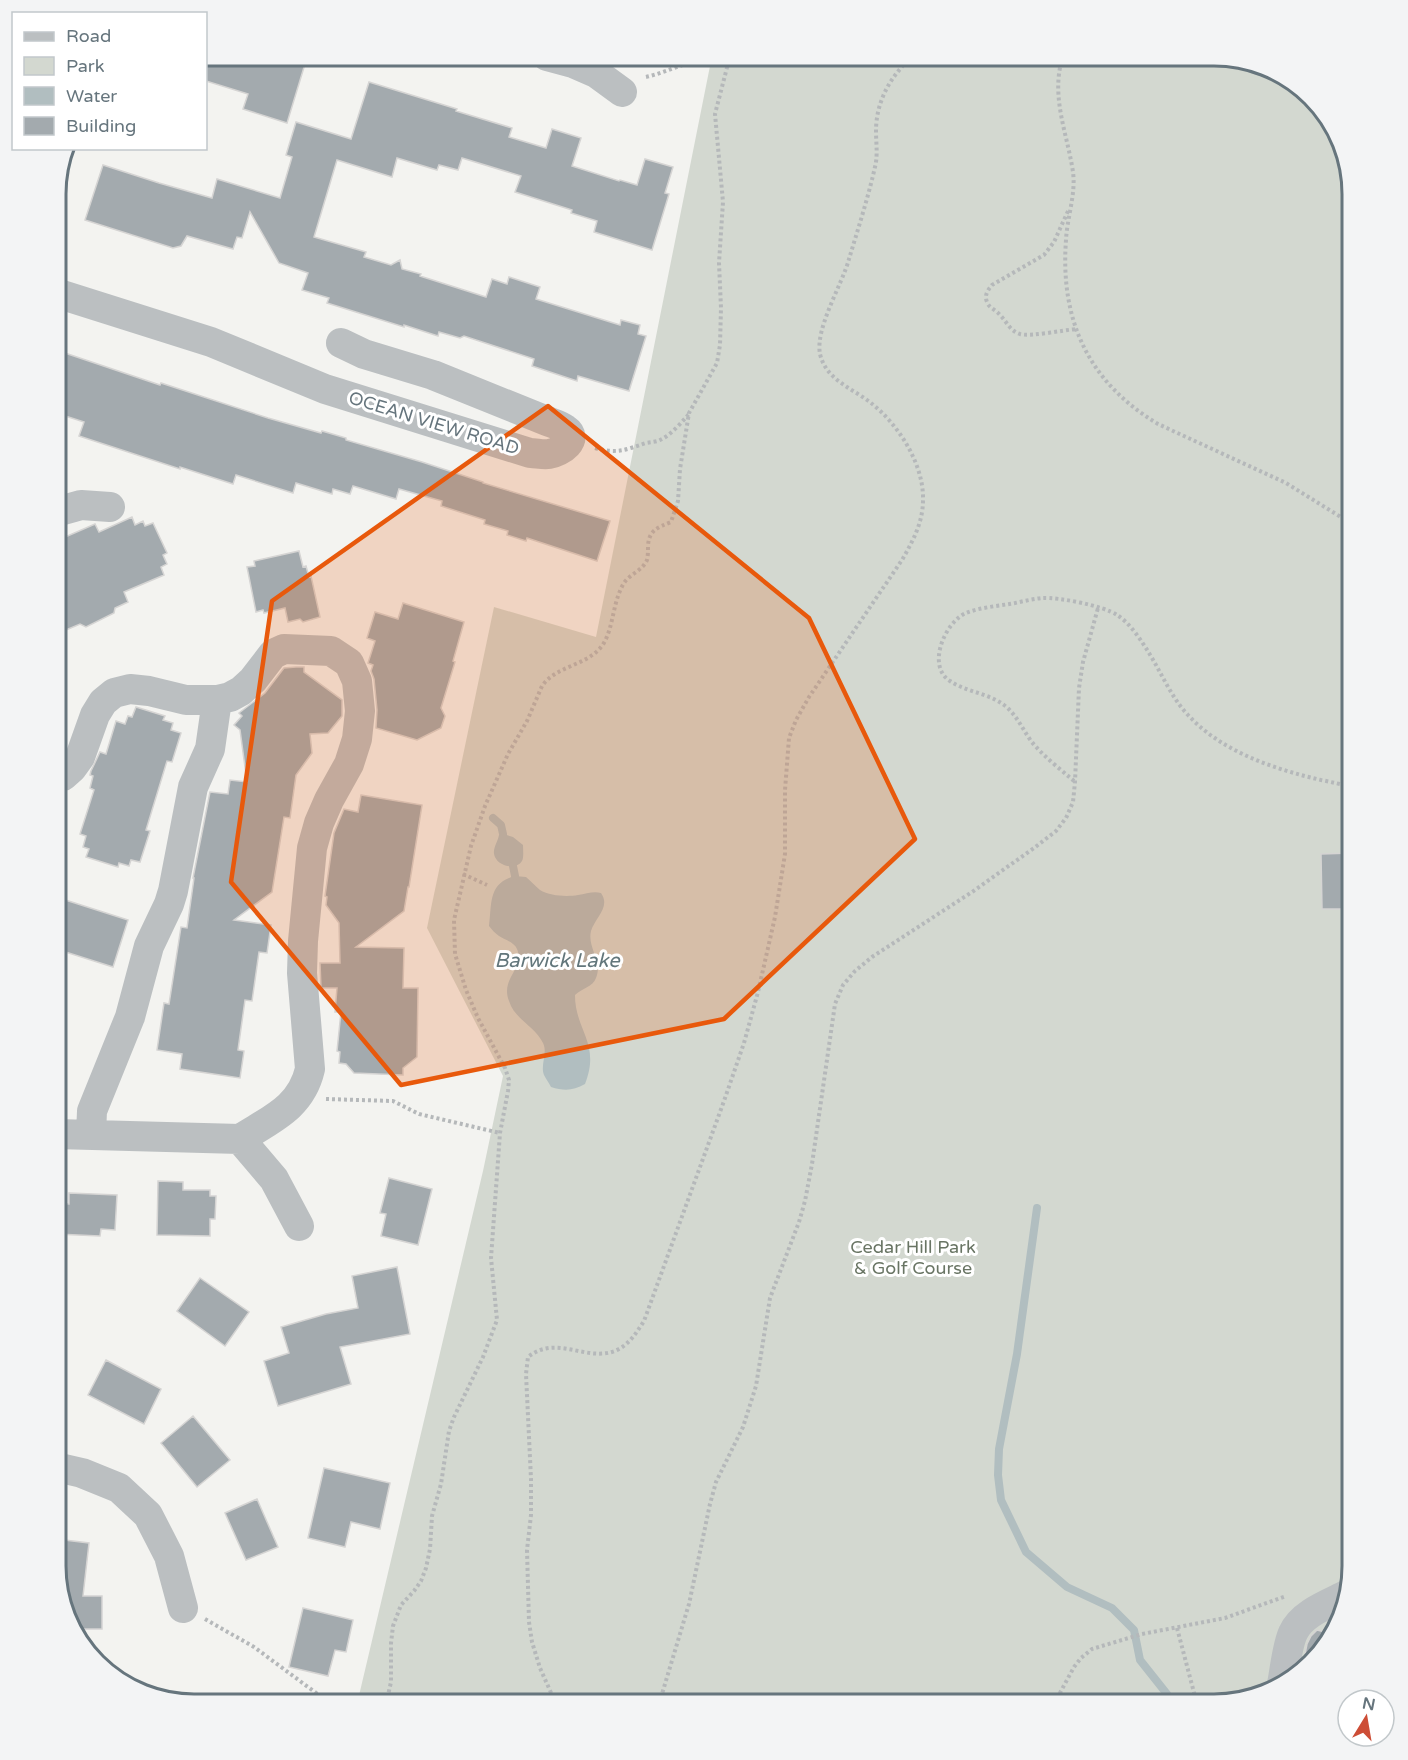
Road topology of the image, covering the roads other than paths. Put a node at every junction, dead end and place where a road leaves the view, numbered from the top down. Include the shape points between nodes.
1 (580, 66) edge
2 (622, 92) road end
3 (66, 296) edge
4 (341, 343) dead end
5 (110, 507) dead end
6 (66, 509) edge
7 (217, 700) junction
8 (66, 773) edge
9 (66, 1134) edge
10 (91, 1135) junction
11 (240, 1139) junction
12 (299, 1226) dead end
13 (66, 1469) edge
14 (1337, 1599) edge
15 (183, 1608) road end
16 (1284, 1672) edge

1 - 2 street
3 - 4 street, OCEAN VIEW ROAD via 211,342 325,389 530,453 549,454 565,448 571,439 565,429 547,421
5 - 6 street via 81,505
7 - 8 street via 186,700 130,689 114,693 95,715 80,757
7 - 10 street via 210,749 193,787 173,891 149,946 130,1017 92,1111
7 - 11 street via 241,691 273,654 284,649 331,651 349,663 357,681 360,711 349,764 329,800 312,848 302,974 310,1070 307,1082 298,1098 281,1113
9 - 10 street
10 - 11 street
11 - 12 street via 274,1179
13 - 15 street via 119,1488 148,1515 169,1556
14 - 16 street via 1302,1620 1293,1632

